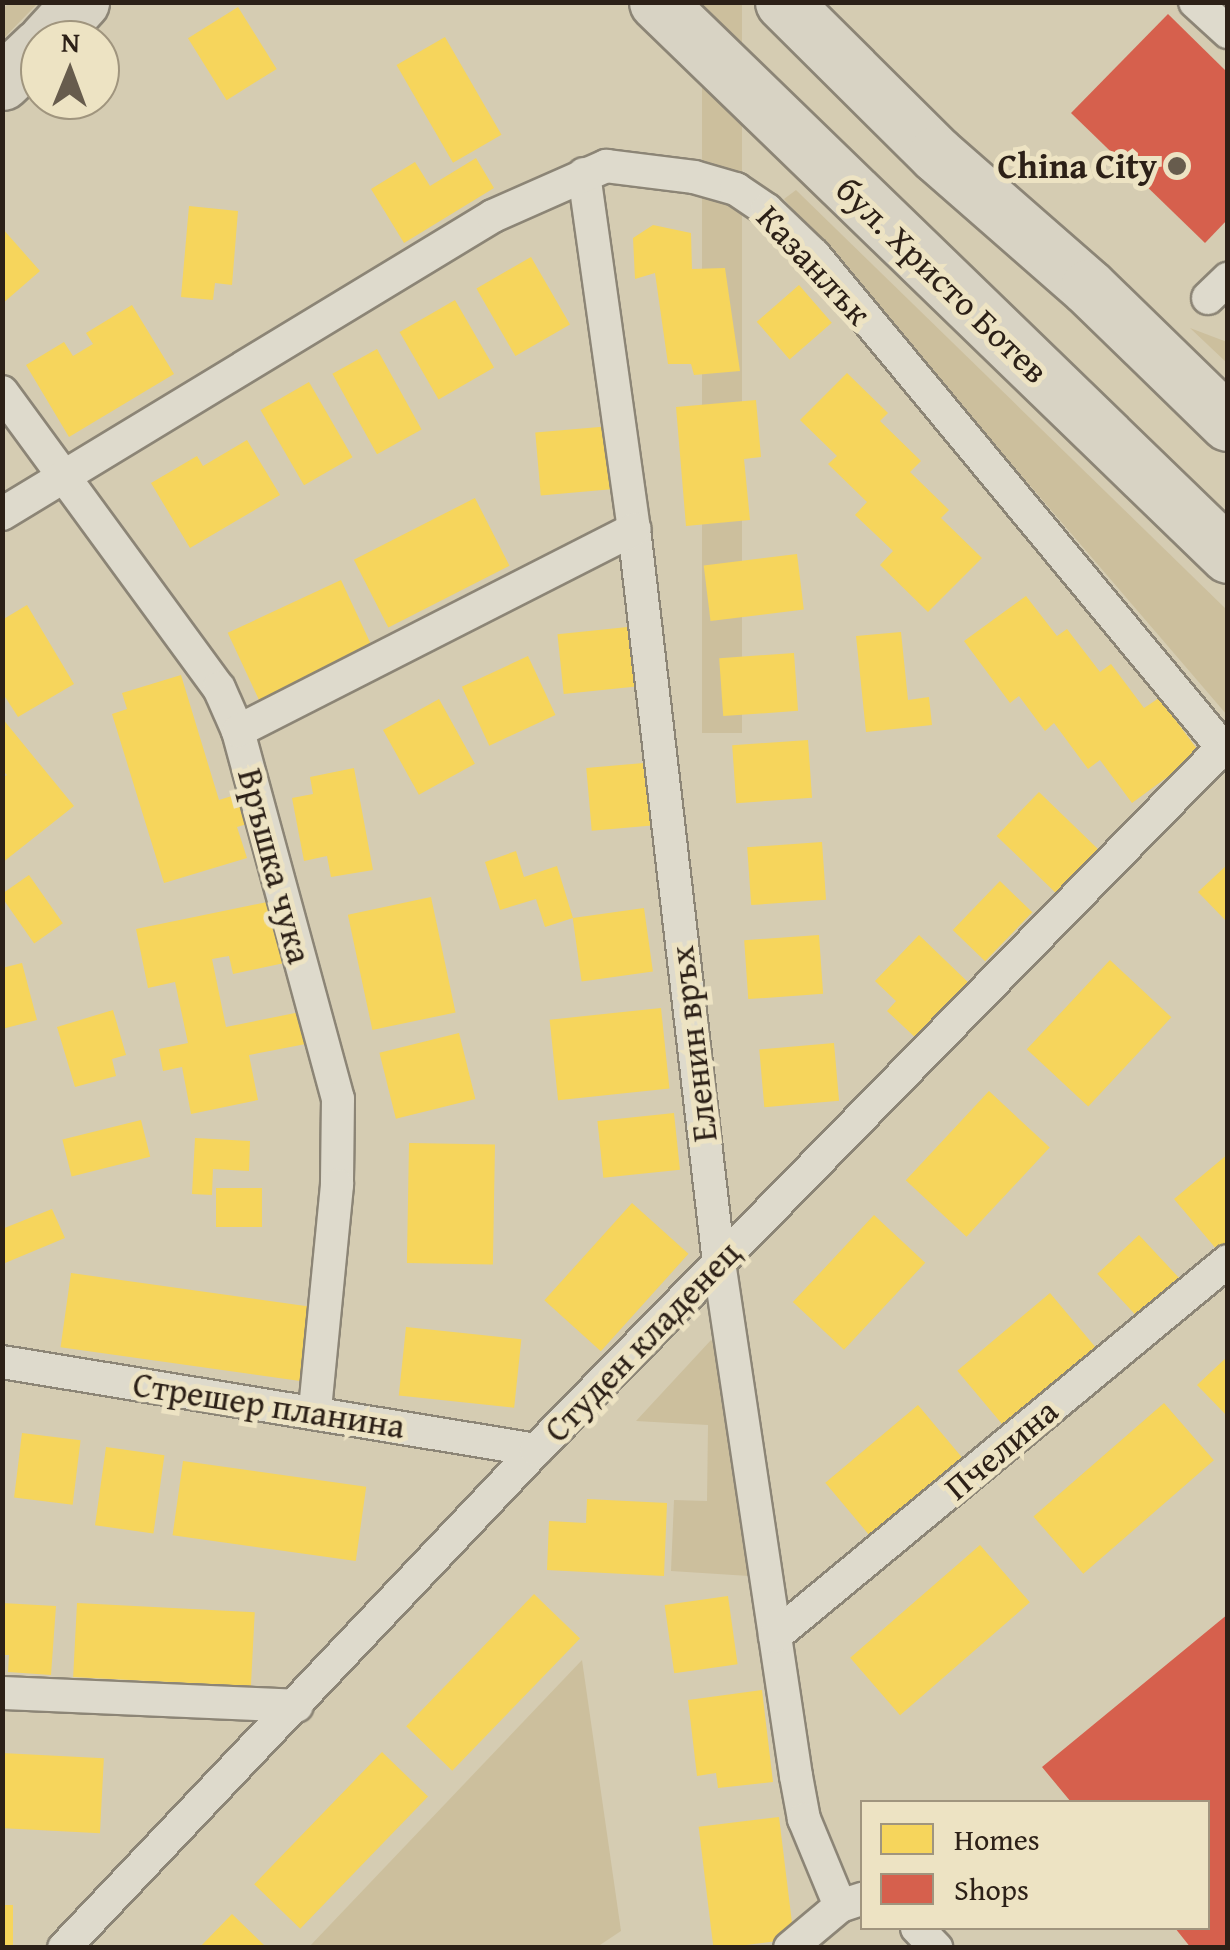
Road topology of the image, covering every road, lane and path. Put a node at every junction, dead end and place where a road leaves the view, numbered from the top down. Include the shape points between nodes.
1 (657, 2) edge
2 (783, 2) edge
3 (1195, 2) edge
4 (1228, 32) edge
5 (584, 174) junction
6 (2, 392) edge
7 (1228, 423) edge
8 (66, 476) junction
9 (2, 514) edge
10 (634, 528) junction
11 (1228, 556) edge
12 (238, 731) junction
13 (1226, 748) edge
14 (1228, 1261) edge
15 (719, 1262) junction
16 (2, 1362) edge
17 (314, 1410) junction
18 (536, 1450) junction
19 (776, 1636) junction
20 (2, 1693) edge
21 (296, 1706) junction
22 (851, 1902) edge
23 (64, 1948) edge
24 (790, 1948) edge

1 - 11 highway, бул. Христо Ботев
2 - 7 highway via 936,154 1088,287
3 - 4 street
5 - 8 street, Казанлък via 494,216
5 - 10 street, Еленин връх
5 - 13 street, Казанлък via 629,166 694,177 736,189 767,210 814,255
6 - 8 street, Връшка чука
8 - 9 street, Казанлък
8 - 12 street, Връшка чука via 219,688
10 - 12 street
10 - 15 street, Еленин връх
12 - 17 street, Връшка чука via 338,1098 337,1185
13 - 15 street, Студен кладенец
14 - 19 street, Пчелина
15 - 18 street, Студен кладенец
15 - 19 street, Еленин връх
16 - 17 street, Стрешер планина
17 - 18 street, Стрешер планина
18 - 21 street, Студен кладенец
19 - 22 street, Еленин връх via 804,1818
20 - 21 street
21 - 23 street, Студен кладенец
22 - 24 street

